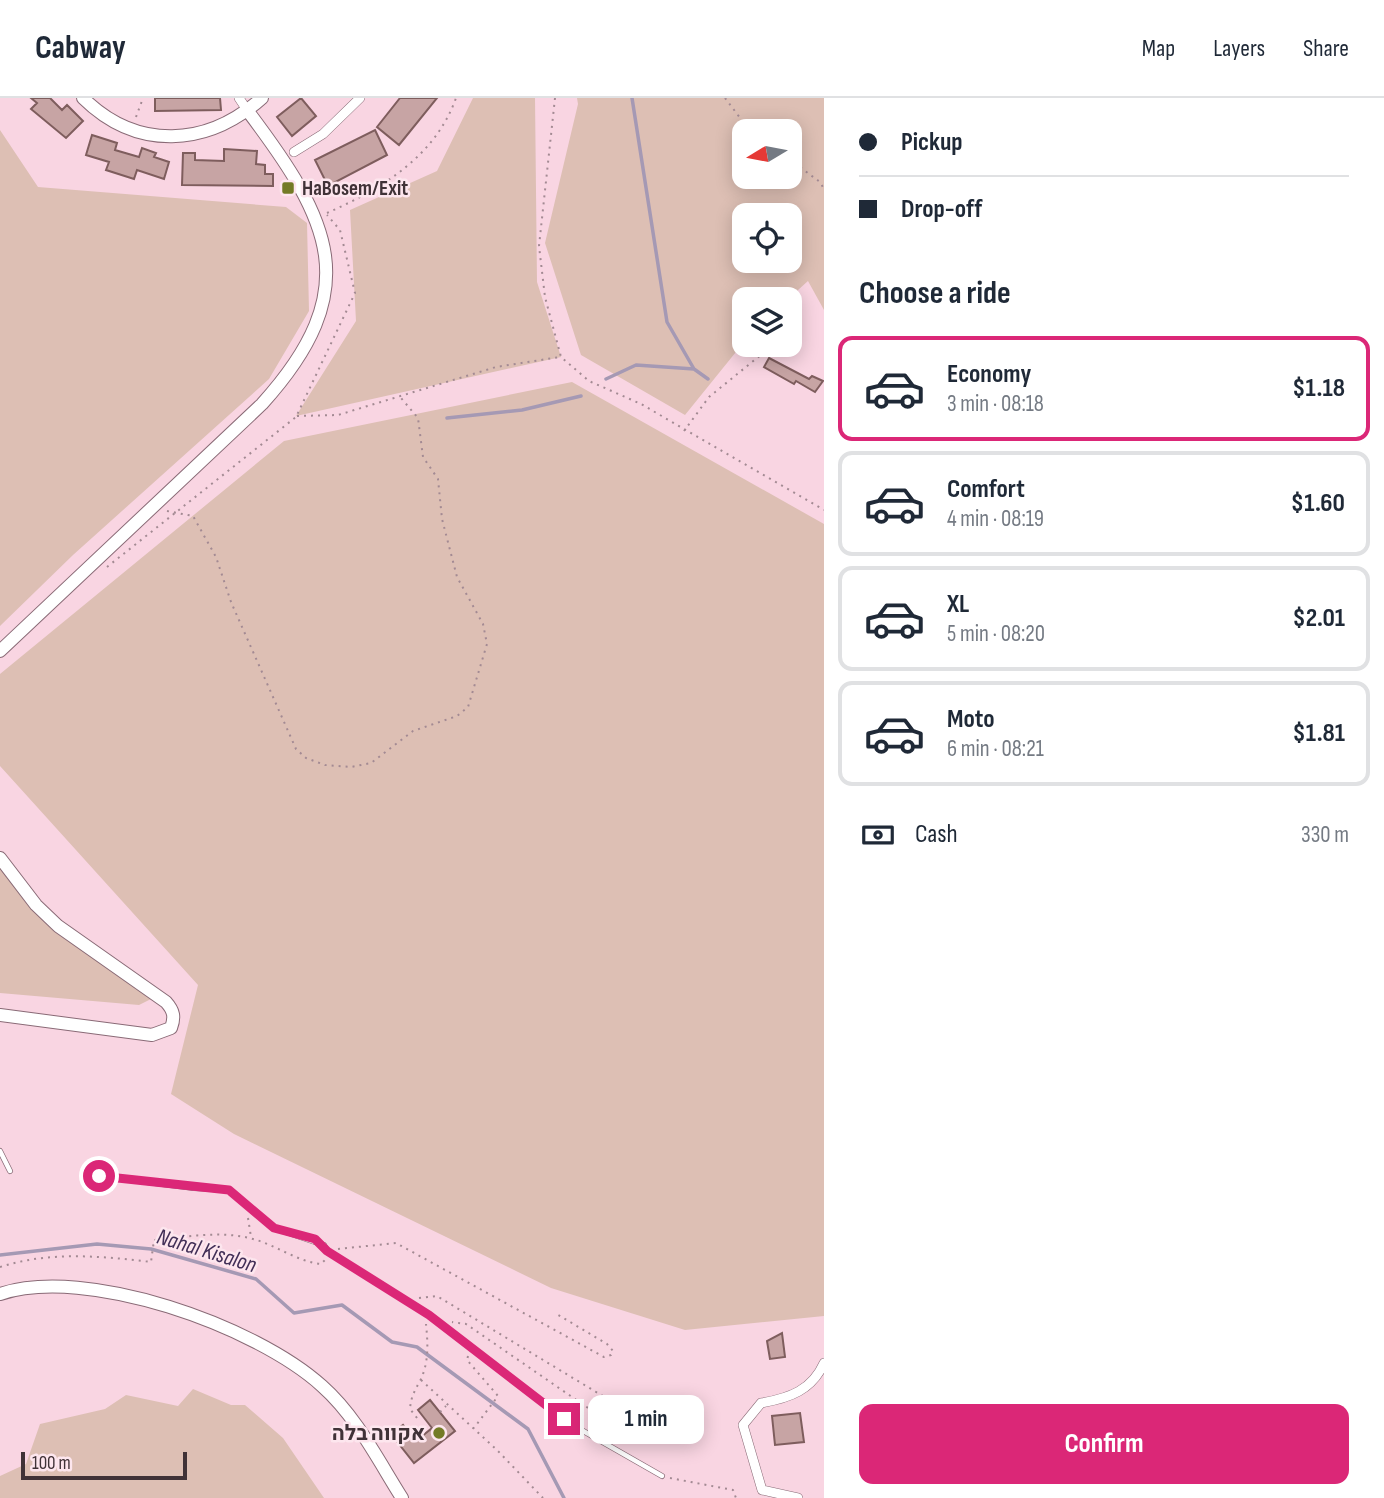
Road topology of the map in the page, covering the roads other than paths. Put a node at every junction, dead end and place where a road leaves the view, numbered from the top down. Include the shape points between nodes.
1 (83, 98) edge
2 (239, 98) edge
3 (262, 98) edge
4 (360, 98) edge
5 (247, 110) junction
6 (294, 152) dead end
7 (0, 651) edge
8 (0, 858) edge
9 (0, 1015) edge
10 (0, 1151) edge
11 (10, 1171) dead end
12 (99, 1176) dead end
13 (0, 1294) edge
14 (824, 1363) edge
15 (662, 1476) road end
16 (402, 1498) edge
17 (798, 1498) edge

1 - 5 main road via 104,117 152,135 192,135 215,129
2 - 5 street
3 - 5 main road
4 - 6 street via 323,134
5 - 7 main road via 308,200 323,236 326,282 311,339 282,382
8 - 9 main road via 58,926 166,1002 174,1018 171,1028 152,1035
10 - 11 lane
12 - 15 lane via 229,1190 274,1228 315,1239 429,1315 564,1419
13 - 16 main road via 60,1284 111,1292 174,1310 267,1349 305,1371 332,1396
14 - 17 street via 816,1381 788,1398 761,1403 743,1425 762,1490

